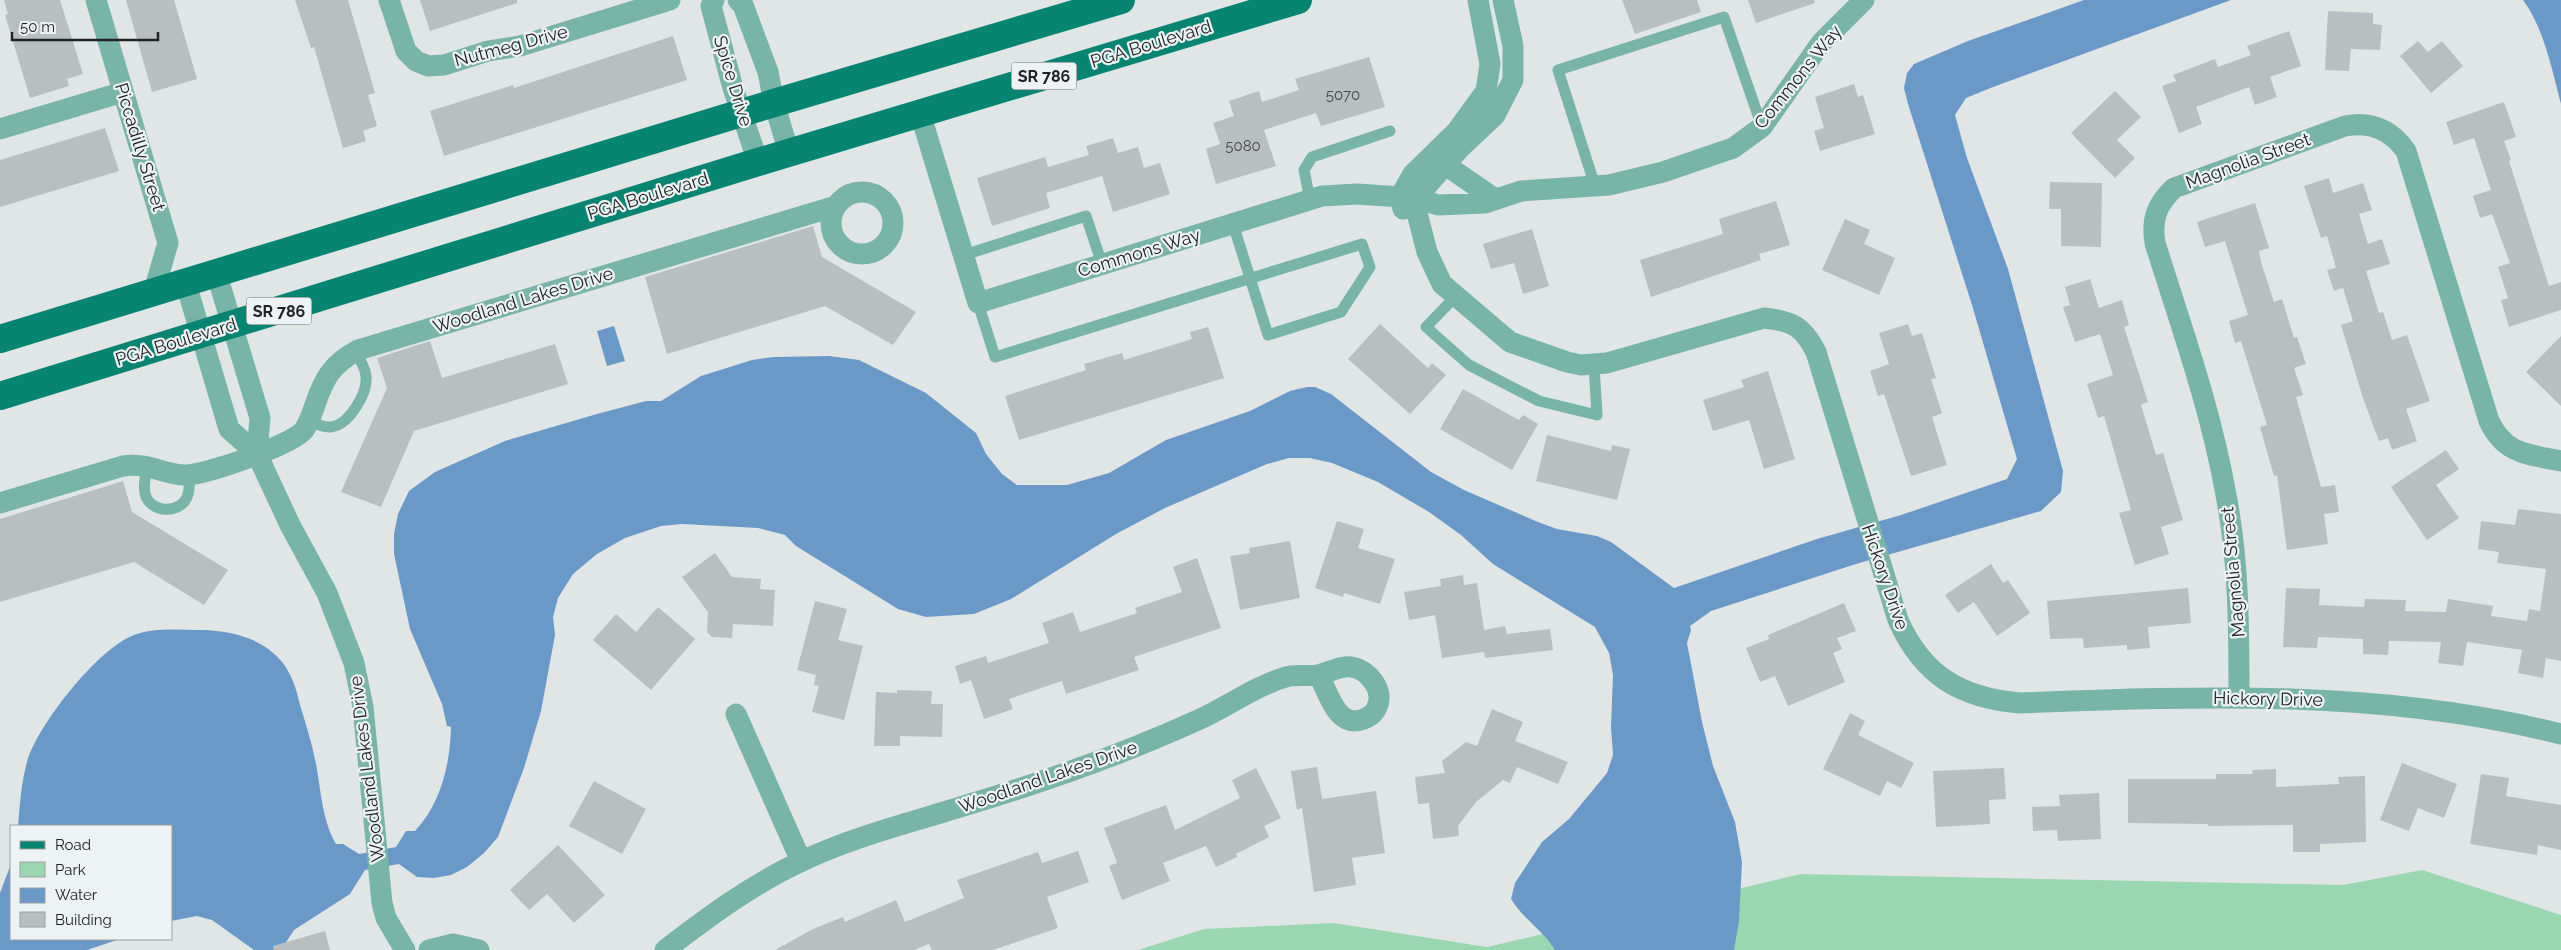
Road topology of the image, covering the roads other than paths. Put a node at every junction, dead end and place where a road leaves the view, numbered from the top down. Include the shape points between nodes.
1 (96, 0) edge
2 (389, 0) edge
3 (670, 0) edge
4 (714, 0) edge
5 (738, 0) edge
6 (1122, 0) edge
7 (1298, 0) edge
8 (1478, 0) edge
9 (1503, 0) edge
10 (1864, 0) edge
11 (123, 92) junction
12 (774, 103) junction
13 (743, 113) junction
14 (920, 113) junction
15 (1762, 127) junction
16 (0, 129) edge
17 (1390, 131) dead end
18 (789, 153) junction
19 (1438, 160) junction
20 (758, 162) junction
21 (1594, 186) junction
22 (1408, 197) junction
23 (1495, 199) junction
24 (1310, 200) junction
25 (836, 206) dead end
26 (1233, 224) junction
27 (964, 255) junction
28 (1102, 264) junction
29 (217, 275) junction
30 (1251, 279) junction
31 (186, 284) junction
32 (1449, 290) junction
33 (153, 294) junction
34 (978, 303) junction
35 (232, 325) junction
36 (200, 335) junction
37 (0, 339) edge
38 (354, 352) junction
39 (1594, 365) junction
40 (0, 396) edge
41 (308, 422) junction
42 (257, 454) junction
43 (2561, 461) edge
44 (146, 466) junction
45 (189, 474) junction
46 (0, 503) edge
47 (1319, 675) dead end
48 (2239, 696) junction
49 (736, 714) dead end
50 (2561, 734) edge
51 (801, 861) junction
52 (405, 950) edge
53 (429, 950) edge
54 (479, 950) edge
55 (665, 950) edge

1 - 11 street, Piccadilly Street
2 - 3 street, Nutmeg Drive via 406,51 416,61 428,66 520,46
4 - 13 street, Spice Drive via 711,6
5 - 12 street, Spice Drive via 743,5 768,72
6 - 12 main road
7 - 14 main road, PGA Boulevard / SR 786
8 - 19 street via 1490,64 1486,91
9 - 19 street via 1513,46 1513,80 1495,115
10 - 15 street, Commons Way via 1821,43
11 - 16 street
11 - 33 street, Piccadilly Street via 168,242
12 - 13 main road
12 - 18 street, Spice Drive
13 - 20 street, Spice Drive
13 - 29 main road
14 - 18 main road, PGA Boulevard / SR 786
14 - 27 street
15 - 21 street, Commons Way via 1733,148 1663,172
15 - 21 lane via 1724,16 1558,70
17 - 24 lane via 1312,157 1304,170
18 - 20 main road, PGA Boulevard / SR 786
19 - 22 street
19 - 23 street
20 - 35 main road, PGA Boulevard / SR 786
21 - 23 street, Commons Way via 1521,191
22 - 23 street, Commons Way via 1438,205 1485,203
22 - 24 street, Commons Way via 1357,194
22 - 32 street, Hickory Drive via 1416,209 1427,252
24 - 26 street, Commons Way
25 - 38 street, Woodland Lakes Drive
26 - 28 street, Commons Way
26 - 30 lane
27 - 28 lane via 1086,216
27 - 34 street
28 - 34 street, Commons Way
29 - 31 main road
29 - 35 street, Woodland Lakes Drive
30 - 30 lane via 1362,244 1370,266 1341,312 1268,335
30 - 34 lane via 995,357
31 - 33 main road
31 - 36 street, Woodland Lakes Drive
32 - 39 street, Hickory Drive via 1510,342 1567,362
32 - 39 lane via 1426,327 1469,365 1539,401 1597,415
33 - 37 main road
35 - 36 main road, PGA Boulevard / SR 786
35 - 42 street, Woodland Lakes Drive via 260,418
36 - 40 main road, PGA Boulevard / SR 786
36 - 42 street, Woodland Lakes Drive via 229,429
38 - 41 street, Woodland Lakes Drive via 336,363
38 - 41 lane via 361,360 366,378 353,412 346,420 329,427
39 - 48 street, Hickory Drive via 1764,318 1786,321 1799,328 1816,352 1898,620 1912,647 1937,674 1968,694 1992,701 2020,703
41 - 42 street, Woodland Lakes Drive via 296,439
42 - 45 street, Woodland Lakes Drive
42 - 52 street, Woodland Lakes Drive via 290,525 328,593 354,663 363,707 386,918
43 - 48 street, Magnolia Street via 2519,452 2506,445 2489,421 2406,151 2386,130 2358,123 2345,126 2174,188 2156,211 2153,228 2205,406 2226,496 2235,556 2239,617
44 - 45 street, Woodland Lakes Drive
44 - 45 lane via 144,493 150,504 163,510 177,508 184,502 188,494
44 - 46 street, Woodland Lakes Drive via 123,466
47 - 51 street, Woodland Lakes Drive via 1304,674 1275,680 1141,746 1069,774 848,841
48 - 50 street, Hickory Drive via 2390,705 2472,716
49 - 51 street
51 - 55 street, Woodland Lakes Drive via 715,912
53 - 54 street via 453,944

